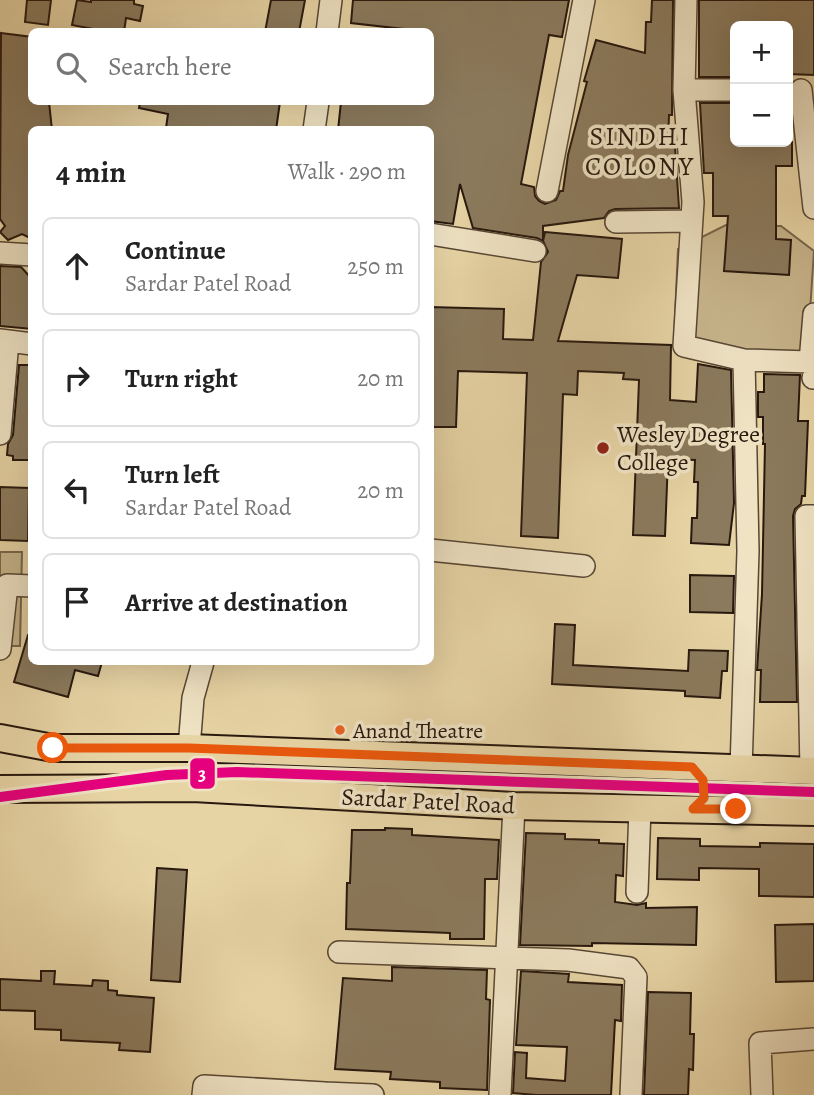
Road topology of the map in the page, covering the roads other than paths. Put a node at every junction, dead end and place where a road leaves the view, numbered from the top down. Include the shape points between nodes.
1 (331, 0) edge
2 (584, 0) edge
3 (686, 0) edge
4 (328, 28) edge
5 (684, 90) junction
6 (730, 90) edge
7 (801, 90) edge
8 (318, 105) edge
9 (315, 126) edge
10 (547, 191) dead end
11 (814, 208) edge
12 (691, 221) junction
13 (616, 222) dead end
14 (434, 235) edge
15 (535, 251) dead end
16 (0, 253) edge
17 (28, 255) edge
18 (814, 314) edge
19 (4, 341) edge
20 (28, 344) edge
21 (744, 360) junction
22 (0, 434) edge
23 (814, 516) edge
24 (434, 550) edge
25 (584, 566) dead end
26 (28, 586) edge
27 (0, 649) edge
28 (202, 665) edge
29 (0, 738) edge
30 (0, 748) edge
31 (53, 748) junction
32 (189, 748) junction
33 (692, 767) junction
34 (737, 769) junction
35 (813, 771) edge
36 (0, 773) edge
37 (193, 788) junction
38 (0, 789) edge
39 (513, 806) junction
40 (640, 808) junction
41 (693, 809) junction
42 (736, 809) junction
43 (814, 812) edge
44 (637, 892) dead end
45 (339, 952) dead end
46 (507, 957) junction
47 (814, 1039) edge
48 (325, 1094) edge
49 (203, 1095) edge
50 (373, 1095) edge
51 (500, 1095) edge
52 (631, 1095) edge
53 (762, 1095) edge

1 - 4 street
2 - 10 street
3 - 5 street
5 - 6 street
5 - 12 street
7 - 11 street
8 - 9 street
12 - 13 street
12 - 21 street via 684,346
14 - 15 street
16 - 17 street
18 - 21 street via 810,362
19 - 20 street
19 - 22 street
21 - 34 street via 748,551
23 - 35 street via 806,516
24 - 25 street
26 - 27 street via 7,585
28 - 32 street via 193,698
29 - 31 main road, Sardar Patel Road
30 - 31 main road
31 - 32 main road, Sardar Patel Road
32 - 33 main road, Sardar Patel Road
33 - 34 main road, Sardar Patel Road
33 - 41 main road via 703,780 704,798
34 - 35 main road, Sardar Patel Road
34 - 42 main road via 723,780 722,799
36 - 37 main road
37 - 38 main road, Sardar Patel Road
37 - 39 main road, Sardar Patel Road
39 - 40 main road, Sardar Patel Road
39 - 46 street
40 - 41 main road, Sardar Patel Road
40 - 44 street
41 - 42 main road, Sardar Patel Road
42 - 43 main road, Sardar Patel Road
45 - 46 street
46 - 51 street
46 - 52 street via 629,968 636,977
47 - 53 street via 760,1043
48 - 49 street via 204,1086
48 - 50 street

